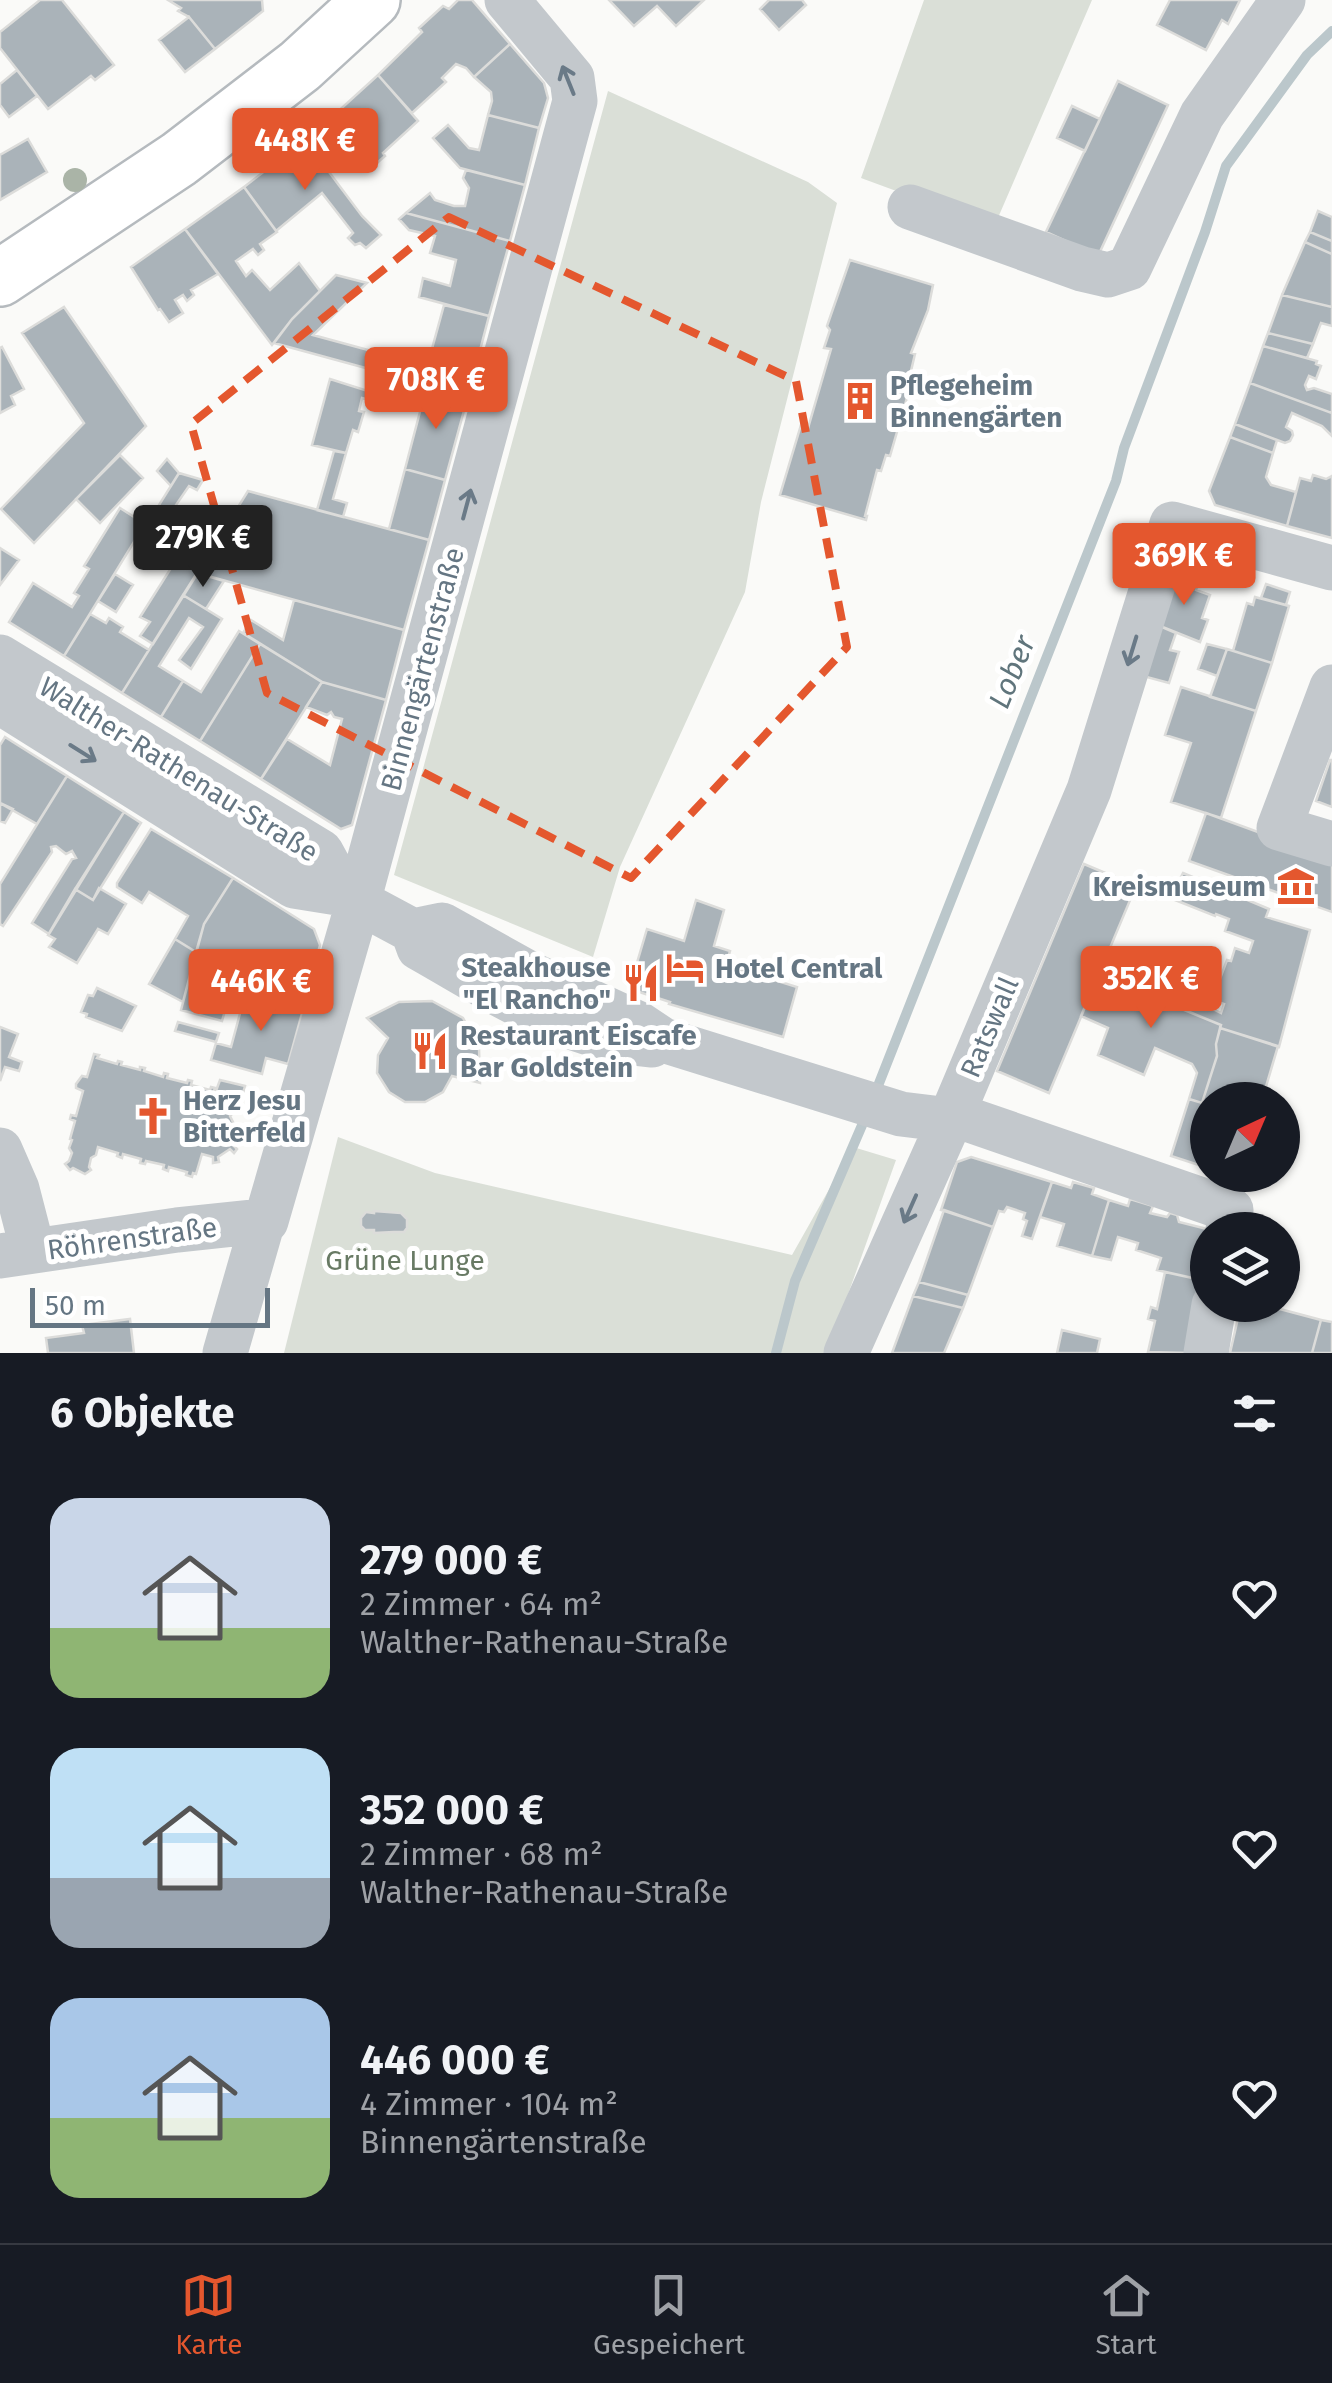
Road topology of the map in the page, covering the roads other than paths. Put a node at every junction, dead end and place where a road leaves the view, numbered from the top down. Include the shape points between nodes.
1 (372, 0) edge
2 (506, 0) edge
3 (1282, 0) edge
4 (910, 206) dead end
5 (0, 278) edge
6 (1332, 568) edge
7 (0, 657) edge
8 (1332, 688) edge
9 (0, 702) edge
10 (1332, 844) edge
11 (351, 898) junction
12 (950, 1120) junction
13 (0, 1150) edge
14 (1209, 1212) edge
15 (264, 1221) junction
16 (17, 1254) edge
17 (1211, 1322) edge
18 (225, 1353) edge
19 (846, 1353) edge
20 (1206, 1353) edge

1 - 5 main road via 179,160
11 -> 2 street, Binnengärtenstraße via 576,101 572,78
3 - 4 street via 1202,114 1129,268 1108,275 1082,269
6 -> 12 street, Ratswall via 1172,524 1089,790
7 - 11 street, Walther-Rathenau-Straße via 321,852
8 - 10 street via 1279,828
9 -> 11 street, Walther-Rathenau-Straße via 294,886
11 - 12 street, Walther-Rathenau-Straße via 413,931 420,948 544,1018 589,1035 652,1045 662,1040 901,1114
11 - 15 street, Binnengärtenstraße
12 - 14 street, Walther-Rathenau-Straße via 961,1117
12 -> 19 street, Ratswall
13 - 16 street via 17,1189
15 - 16 street, Röhrenstraße
15 - 18 street, Binnengärtenstraße
17 - 20 street

